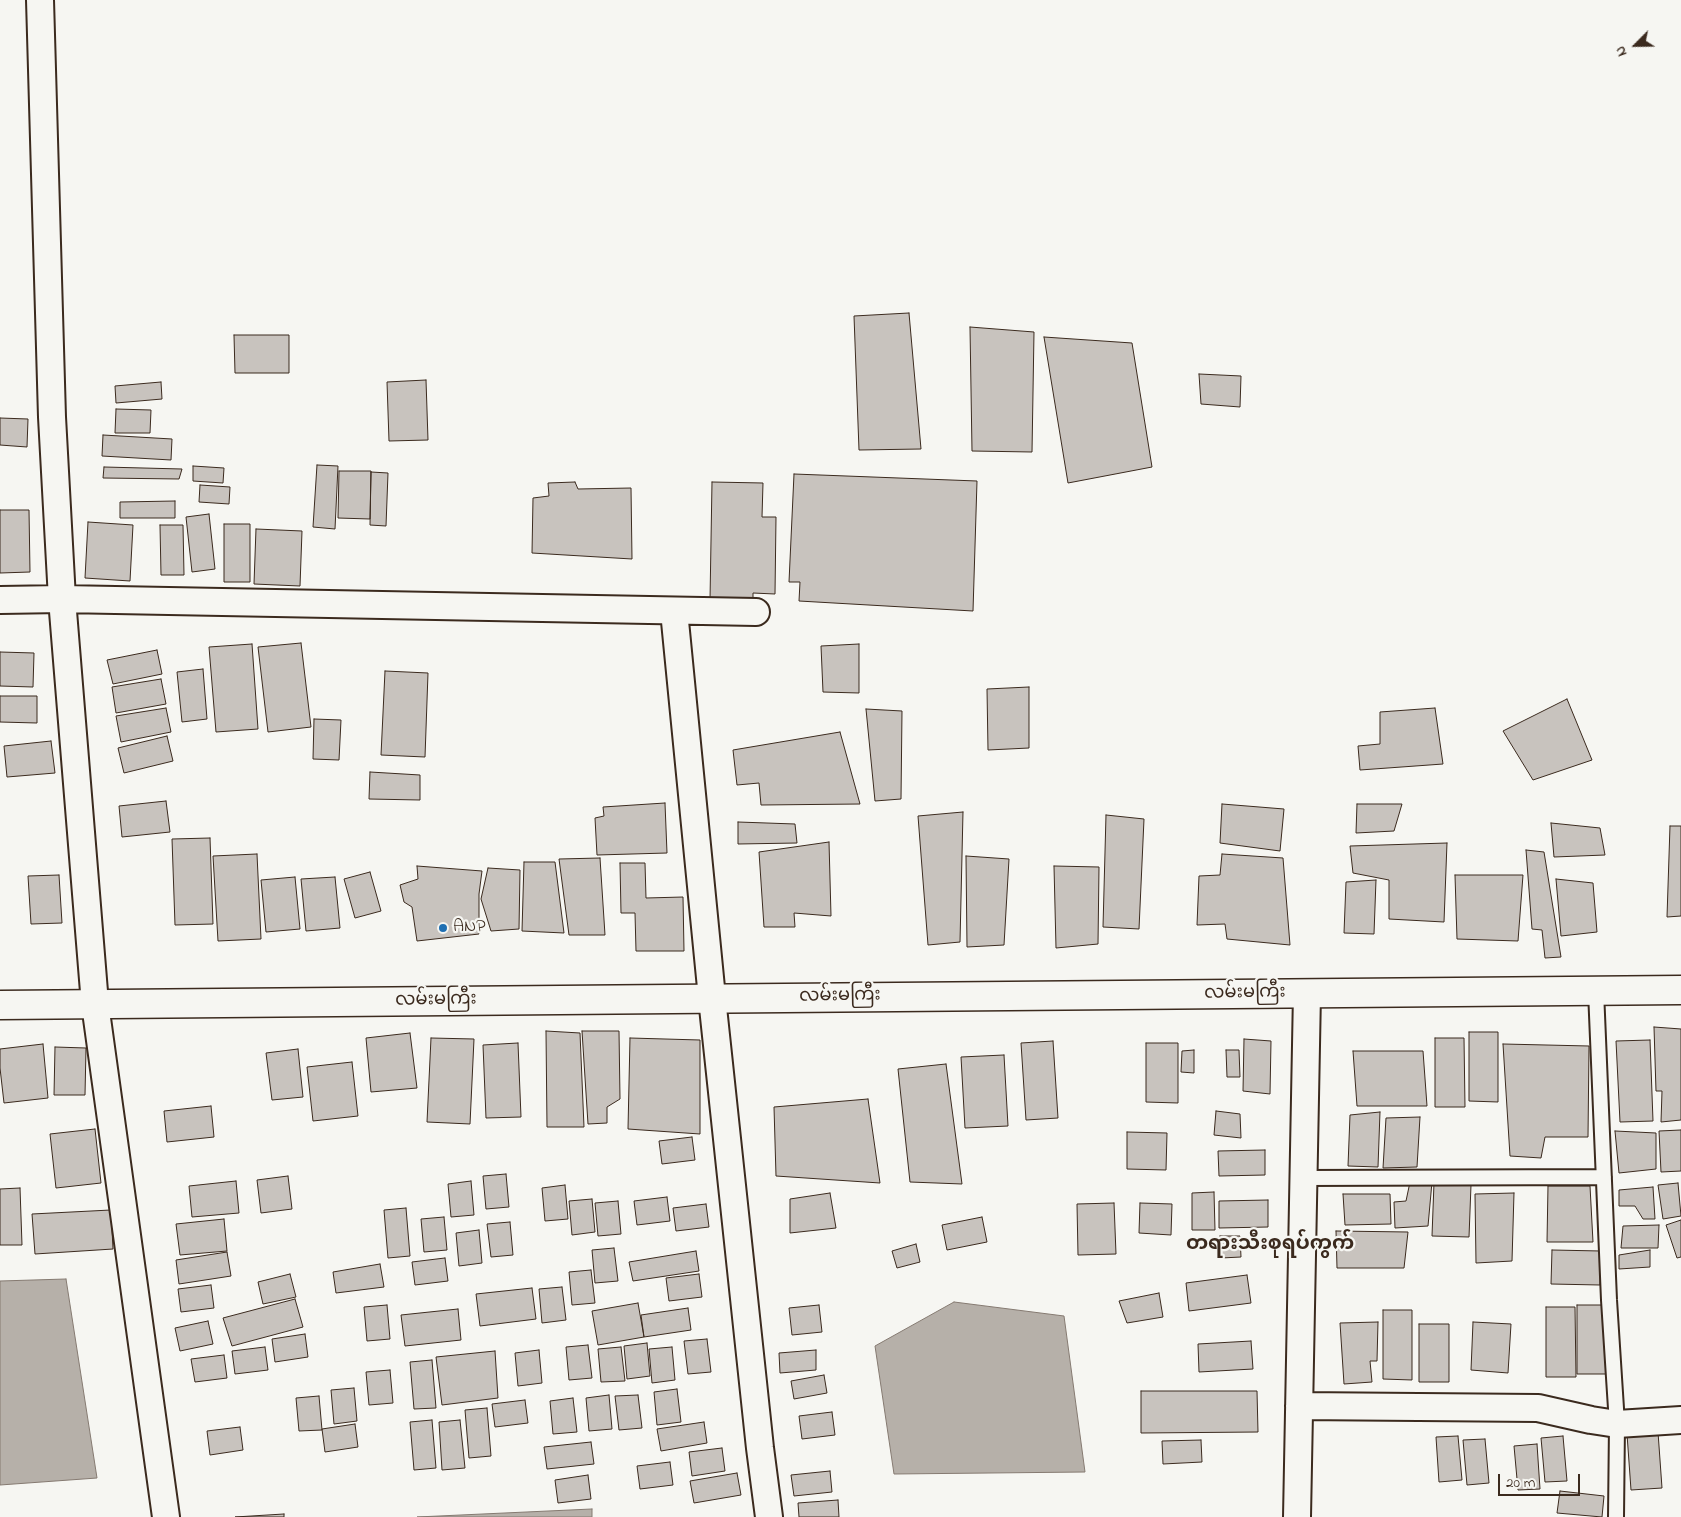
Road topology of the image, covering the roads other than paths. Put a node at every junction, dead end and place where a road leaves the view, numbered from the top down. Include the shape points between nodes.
1 (40, 0) edge
2 (62, 599) junction
3 (0, 600) edge
4 (674, 610) junction
5 (756, 612) dead end
6 (1681, 990) edge
7 (1596, 991) junction
8 (1307, 993) junction
9 (712, 998) junction
10 (95, 1004) junction
11 (0, 1005) edge
12 (1604, 1177) junction
13 (1304, 1178) junction
14 (1299, 1406) junction
15 (1681, 1420) edge
16 (1617, 1424) junction
17 (166, 1517) edge
18 (769, 1517) edge
19 (1297, 1517) edge
20 (1616, 1517) edge

1 - 2 street via 52,417
2 - 3 street
2 - 4 street
2 - 10 street
4 - 5 street
4 - 9 street
6 - 7 main road, လမ်းမကြီး
7 - 8 main road, လမ်းမကြီး
7 - 12 lane
8 - 9 main road, လမ်းမကြီး
8 - 13 street
9 - 10 main road, လမ်းမကြီး
9 - 18 street
10 - 11 main road, လမ်းမကြီး
10 - 17 street
12 - 13 lane
12 - 16 lane
13 - 14 street
14 - 16 street via 1538,1408
14 - 19 street
15 - 16 street
16 - 20 lane

